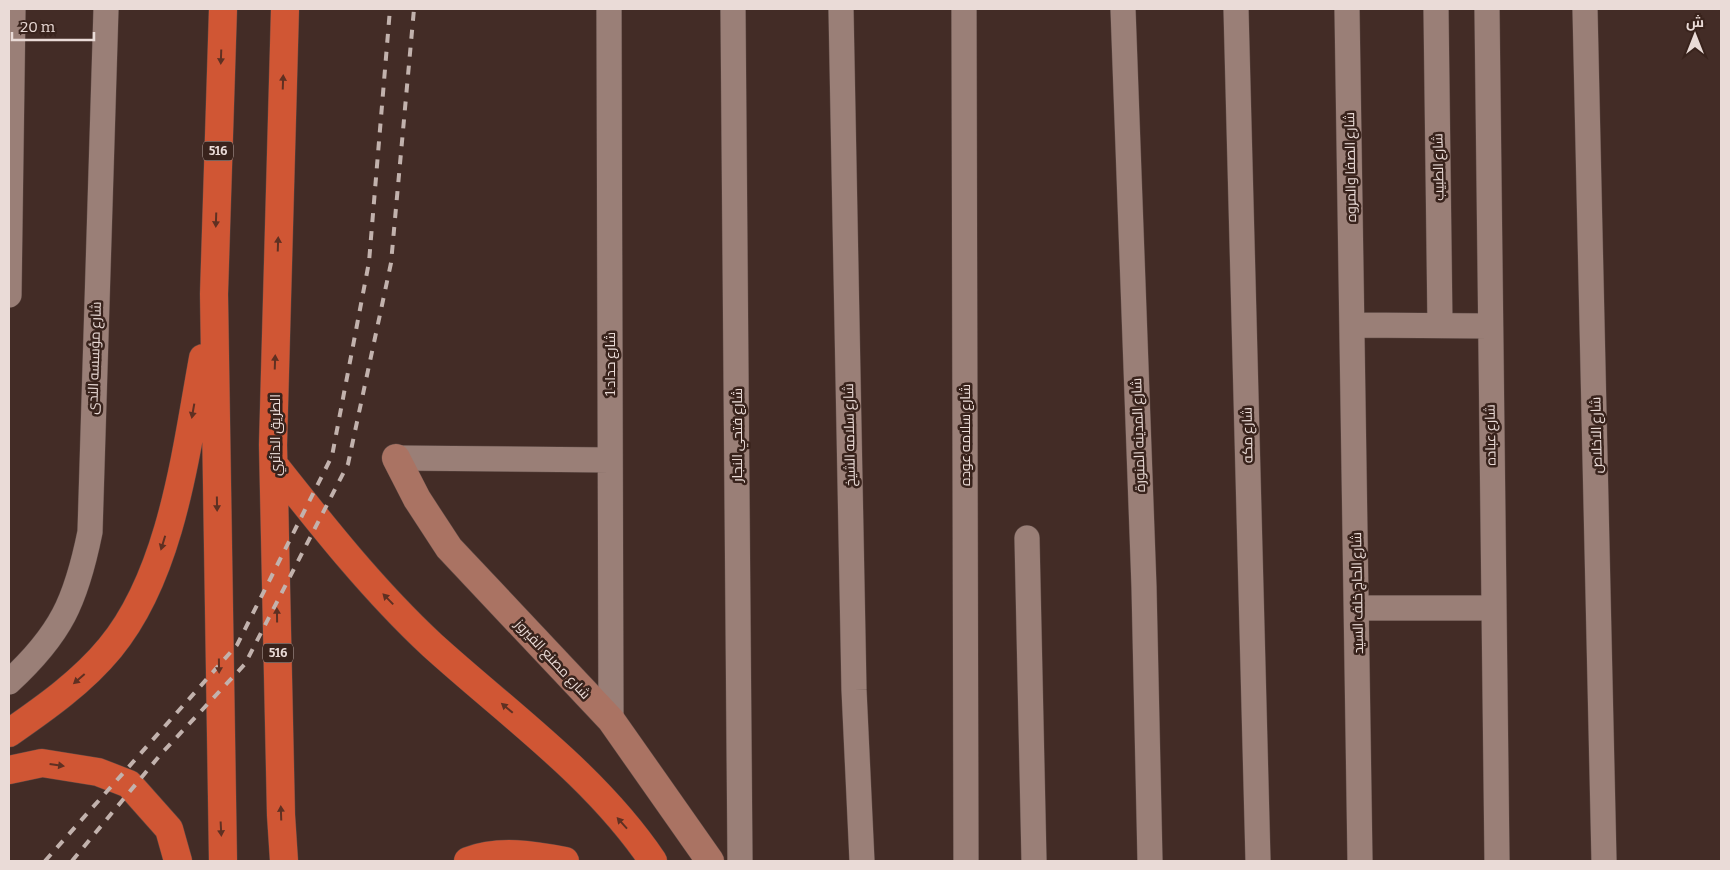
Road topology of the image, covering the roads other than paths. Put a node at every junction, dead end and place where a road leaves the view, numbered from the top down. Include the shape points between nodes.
1 (13, 9) edge
2 (106, 9) edge
3 (223, 9) edge
4 (285, 9) edge
5 (609, 9) edge
6 (733, 9) edge
7 (841, 9) edge
8 (964, 9) edge
9 (1123, 9) edge
10 (1236, 9) edge
11 (1347, 9) edge
12 (1436, 9) edge
13 (1486, 9) edge
14 (1585, 9) edge
15 (214, 294) junction
16 (9, 295) edge
17 (1352, 325) junction
18 (1440, 325) junction
19 (1489, 326) junction
20 (274, 456) junction
21 (396, 458) joint
22 (610, 460) junction
23 (1027, 538) dead end
24 (1358, 608) junction
25 (1493, 608) junction
26 (9, 682) edge
27 (611, 720) junction
28 (9, 733) edge
29 (9, 770) edge
30 (178, 861) edge
31 (223, 861) edge
32 (284, 861) edge
33 (468, 861) edge
34 (565, 861) edge
35 (652, 861) edge
36 (710, 861) edge
37 (740, 861) edge
38 (862, 861) edge
39 (966, 861) edge
40 (1034, 861) edge
41 (1150, 861) edge
42 (1258, 861) edge
43 (1360, 861) edge
44 (1497, 861) edge
45 (1604, 861) edge

1 - 16 street
2 - 26 street, شارع مؤسسه الندى via 90,532 81,576 63,619 37,656
3 -> 15 highway, 516
20 -> 4 highway, الطريق الدائري / 516
5 - 22 street, شارع حداد 1
6 - 37 street, شارع فتحي النجار
7 - 38 street, شارع سلامه الشيخ via 854,680
8 - 39 street, شارع سلامه عوده
9 - 41 street, شارع المدينه المنورة via 1144,587
10 - 42 street, شارع مكه
11 - 17 street, شارع الصفا والمروه
12 - 18 street, شارع الطبيب
13 - 19 street, شارع عباده
14 - 45 street, شارع الاخلاص
15 -> 28 highway via 184,462 150,581 110,648 47,707
15 -> 31 highway, 516
17 - 18 street
17 - 24 street, شارع الحاج خلف السيد
18 - 19 street
19 - 25 street, شارع عباده
32 -> 20 highway, الطريق الدائري / 516
35 -> 20 highway via 640,843 583,780 522,721 432,644 349,559
21 - 22 street
21 - 27 street, شارع مصنع الفيروز via 417,499 449,548
22 - 27 street, شارع حداد 1
23 - 40 street
24 - 25 street
24 - 43 street, شارع الحاج خلف السيد
25 - 44 street, شارع عباده
27 - 36 street, شارع مصنع الفيروز
29 -> 30 highway via 42,763 98,772 129,784 169,829
33 - 34 highway via 523,854

